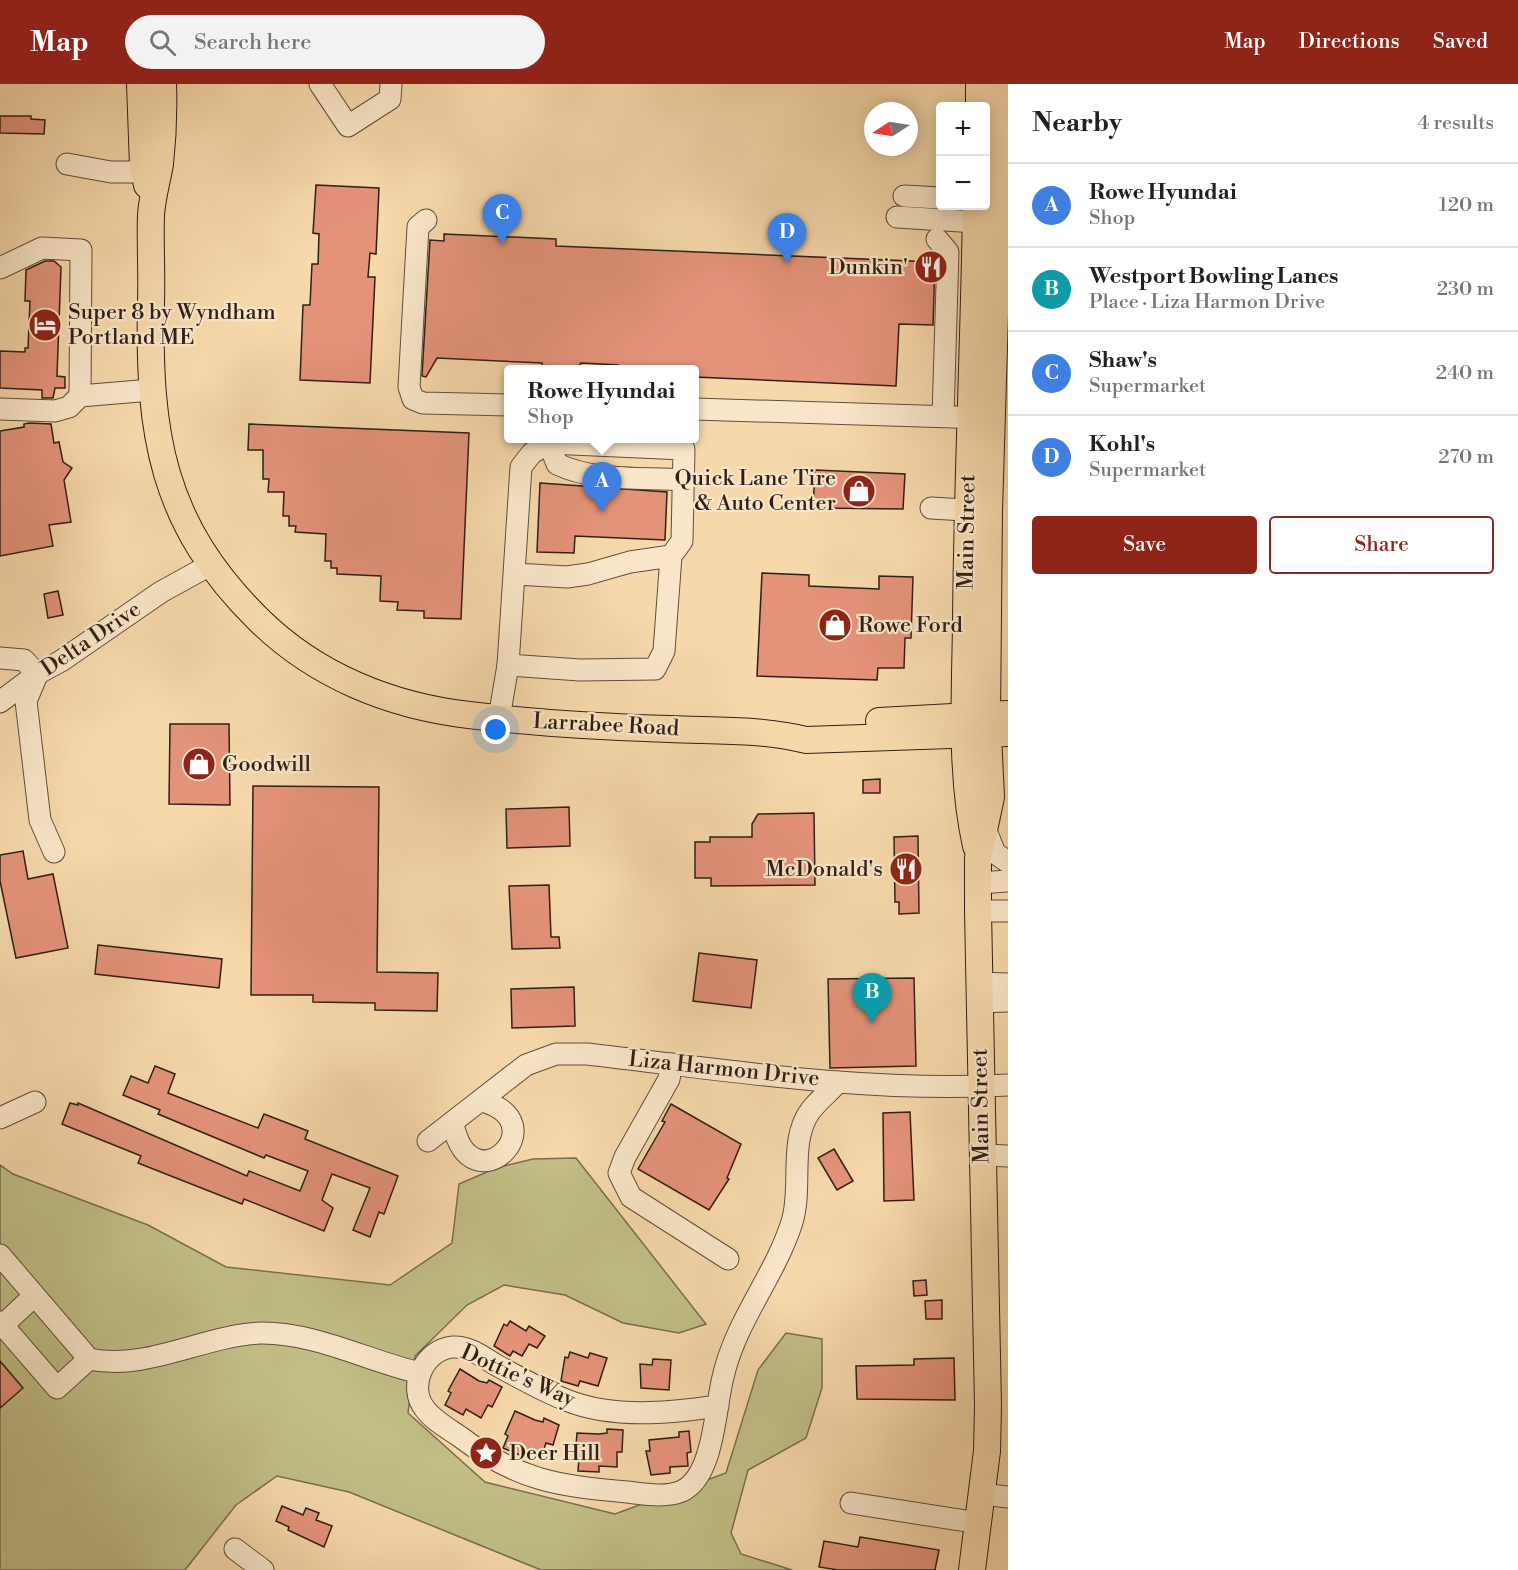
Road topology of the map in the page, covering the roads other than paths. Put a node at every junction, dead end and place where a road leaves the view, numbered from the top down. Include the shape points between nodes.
1 (140, 84) edge
2 (163, 84) edge
3 (320, 84) edge
4 (391, 84) edge
5 (979, 84) edge
6 (1002, 84) edge
7 (979, 102) edge
8 (67, 164) dead end
9 (145, 172) junction
10 (903, 196) dead end
11 (936, 198) edge
12 (152, 207) junction
13 (993, 211) edge
14 (897, 217) dead end
15 (426, 220) dead end
16 (937, 239) dead end
17 (0, 268) edge
18 (151, 390) junction
19 (80, 396) junction
20 (504, 405) edge
21 (0, 409) edge
22 (699, 410) edge
23 (943, 416) junction
24 (981, 417) junction
25 (549, 443) junction
26 (684, 480) junction
27 (932, 508) dead end
28 (978, 510) junction
29 (670, 556) junction
30 (210, 565) junction
31 (516, 574) junction
32 (0, 658) edge
33 (508, 665) junction
34 (37, 674) junction
35 (0, 702) edge
36 (499, 718) junction
37 (987, 725) edge
38 (985, 828) junction
39 (54, 852) dead end
40 (978, 858) junction
41 (1008, 862) edge
42 (1008, 881) edge
43 (978, 883) junction
44 (978, 911) junction
45 (1008, 911) edge
46 (1008, 984) edge
47 (978, 993) junction
48 (1008, 1001) edge
49 (672, 1064) junction
50 (838, 1082) junction
51 (1008, 1085) edge
52 (980, 1087) junction
53 (482, 1101) junction
54 (35, 1102) dead end
55 (0, 1118) edge
56 (453, 1124) junction
57 (428, 1141) dead end
58 (982, 1155) junction
59 (1008, 1156) edge
60 (0, 1256) edge
61 (728, 1259) dead end
62 (34, 1296) junction
63 (1, 1323) edge
64 (89, 1359) junction
65 (420, 1373) junction
66 (718, 1406) junction
67 (982, 1494) junction
68 (1008, 1497) edge
69 (851, 1503) dead end
70 (979, 1522) junction
71 (235, 1549) dead end
72 (263, 1570) edge
73 (972, 1570) edge

1 - 9 main road, Larrabee Road
2 - 12 main road, Larrabee Road via 159,165
3 - 4 street via 348,126 390,99
5 - 7 main road
6 - 13 main road, Main Street
8 - 9 street via 111,172
9 - 12 main road, Larrabee Road
10 - 11 street
12 - 18 main road, Larrabee Road
13 - 14 street
13 - 24 main road, Main Street
15 - 20 street via 418,227 409,387 413,399 423,403
16 - 23 street via 948,252
17 - 19 street via 42,248 81,250
18 - 19 street
18 - 30 main road, Larrabee Road via 160,444 175,495 190,532
19 - 21 street via 69,407 55,411
22 - 23 street
23 - 24 street
24 - 28 main road, Main Street
25 - 26 street via 557,464 566,469 596,475
25 - 26 street via 684,449
25 - 31 street via 532,453 521,467
26 - 29 street via 682,541
27 - 28 street
28 - 37 main road, Main Street
29 - 31 street via 567,577
29 - 33 street via 664,651 655,669 580,670
30 - 34 street, Delta Drive via 161,592
30 - 36 main road, Larrabee Road via 277,637 347,681 404,703
31 - 33 street
32 - 34 street via 24,660
33 - 36 street
34 - 35 street
34 - 39 street, Delta Drive via 26,701 40,820
36 - 37 main road, Larrabee Road via 611,727 774,732 796,724
37 - 38 main road, Main Street via 991,796
37 - 40 main road, Main Street via 970,818
38 - 40 main road, Main Street
38 - 41 street via 994,853
40 - 43 main road, Main Street
42 - 43 street
43 - 44 main road, Main Street
44 - 45 street
44 - 47 main road, Main Street
46 - 47 street
47 - 48 street
47 - 52 main road, Main Street
49 - 50 street, Liza Harmon Drive
49 - 53 street, Liza Harmon Drive via 556,1054 525,1065
49 - 61 street via 669,1078 619,1173 631,1197
50 - 52 street, Liza Harmon Drive
50 - 66 street via 804,1122 793,1220 781,1251 735,1337
51 - 52 street, Liza Harmon Drive
52 - 58 main road, Main Street
53 - 56 street, Liza Harmon Drive
53 - 56 street via 502,1109 513,1125 511,1143 499,1158 480,1161 463,1152
54 - 55 street
56 - 57 street, Liza Harmon Drive
58 - 59 street
58 - 67 main road, Main Street via 987,1396
60 - 62 street
62 - 63 street
62 - 64 street
63 - 64 street via 57,1388
64 - 65 street via 139,1360 221,1339 260,1334 293,1336
65 - 66 street, Dottie's Way via 437,1352 452,1347 480,1355 568,1401 598,1409 678,1412
65 - 66 street via 418,1397 424,1408 475,1449 524,1475 585,1488 663,1494 680,1492 693,1484 705,1462
67 - 68 street
67 - 70 main road, Main Street
69 - 70 street
70 - 73 main road, Main Street
71 - 72 street

